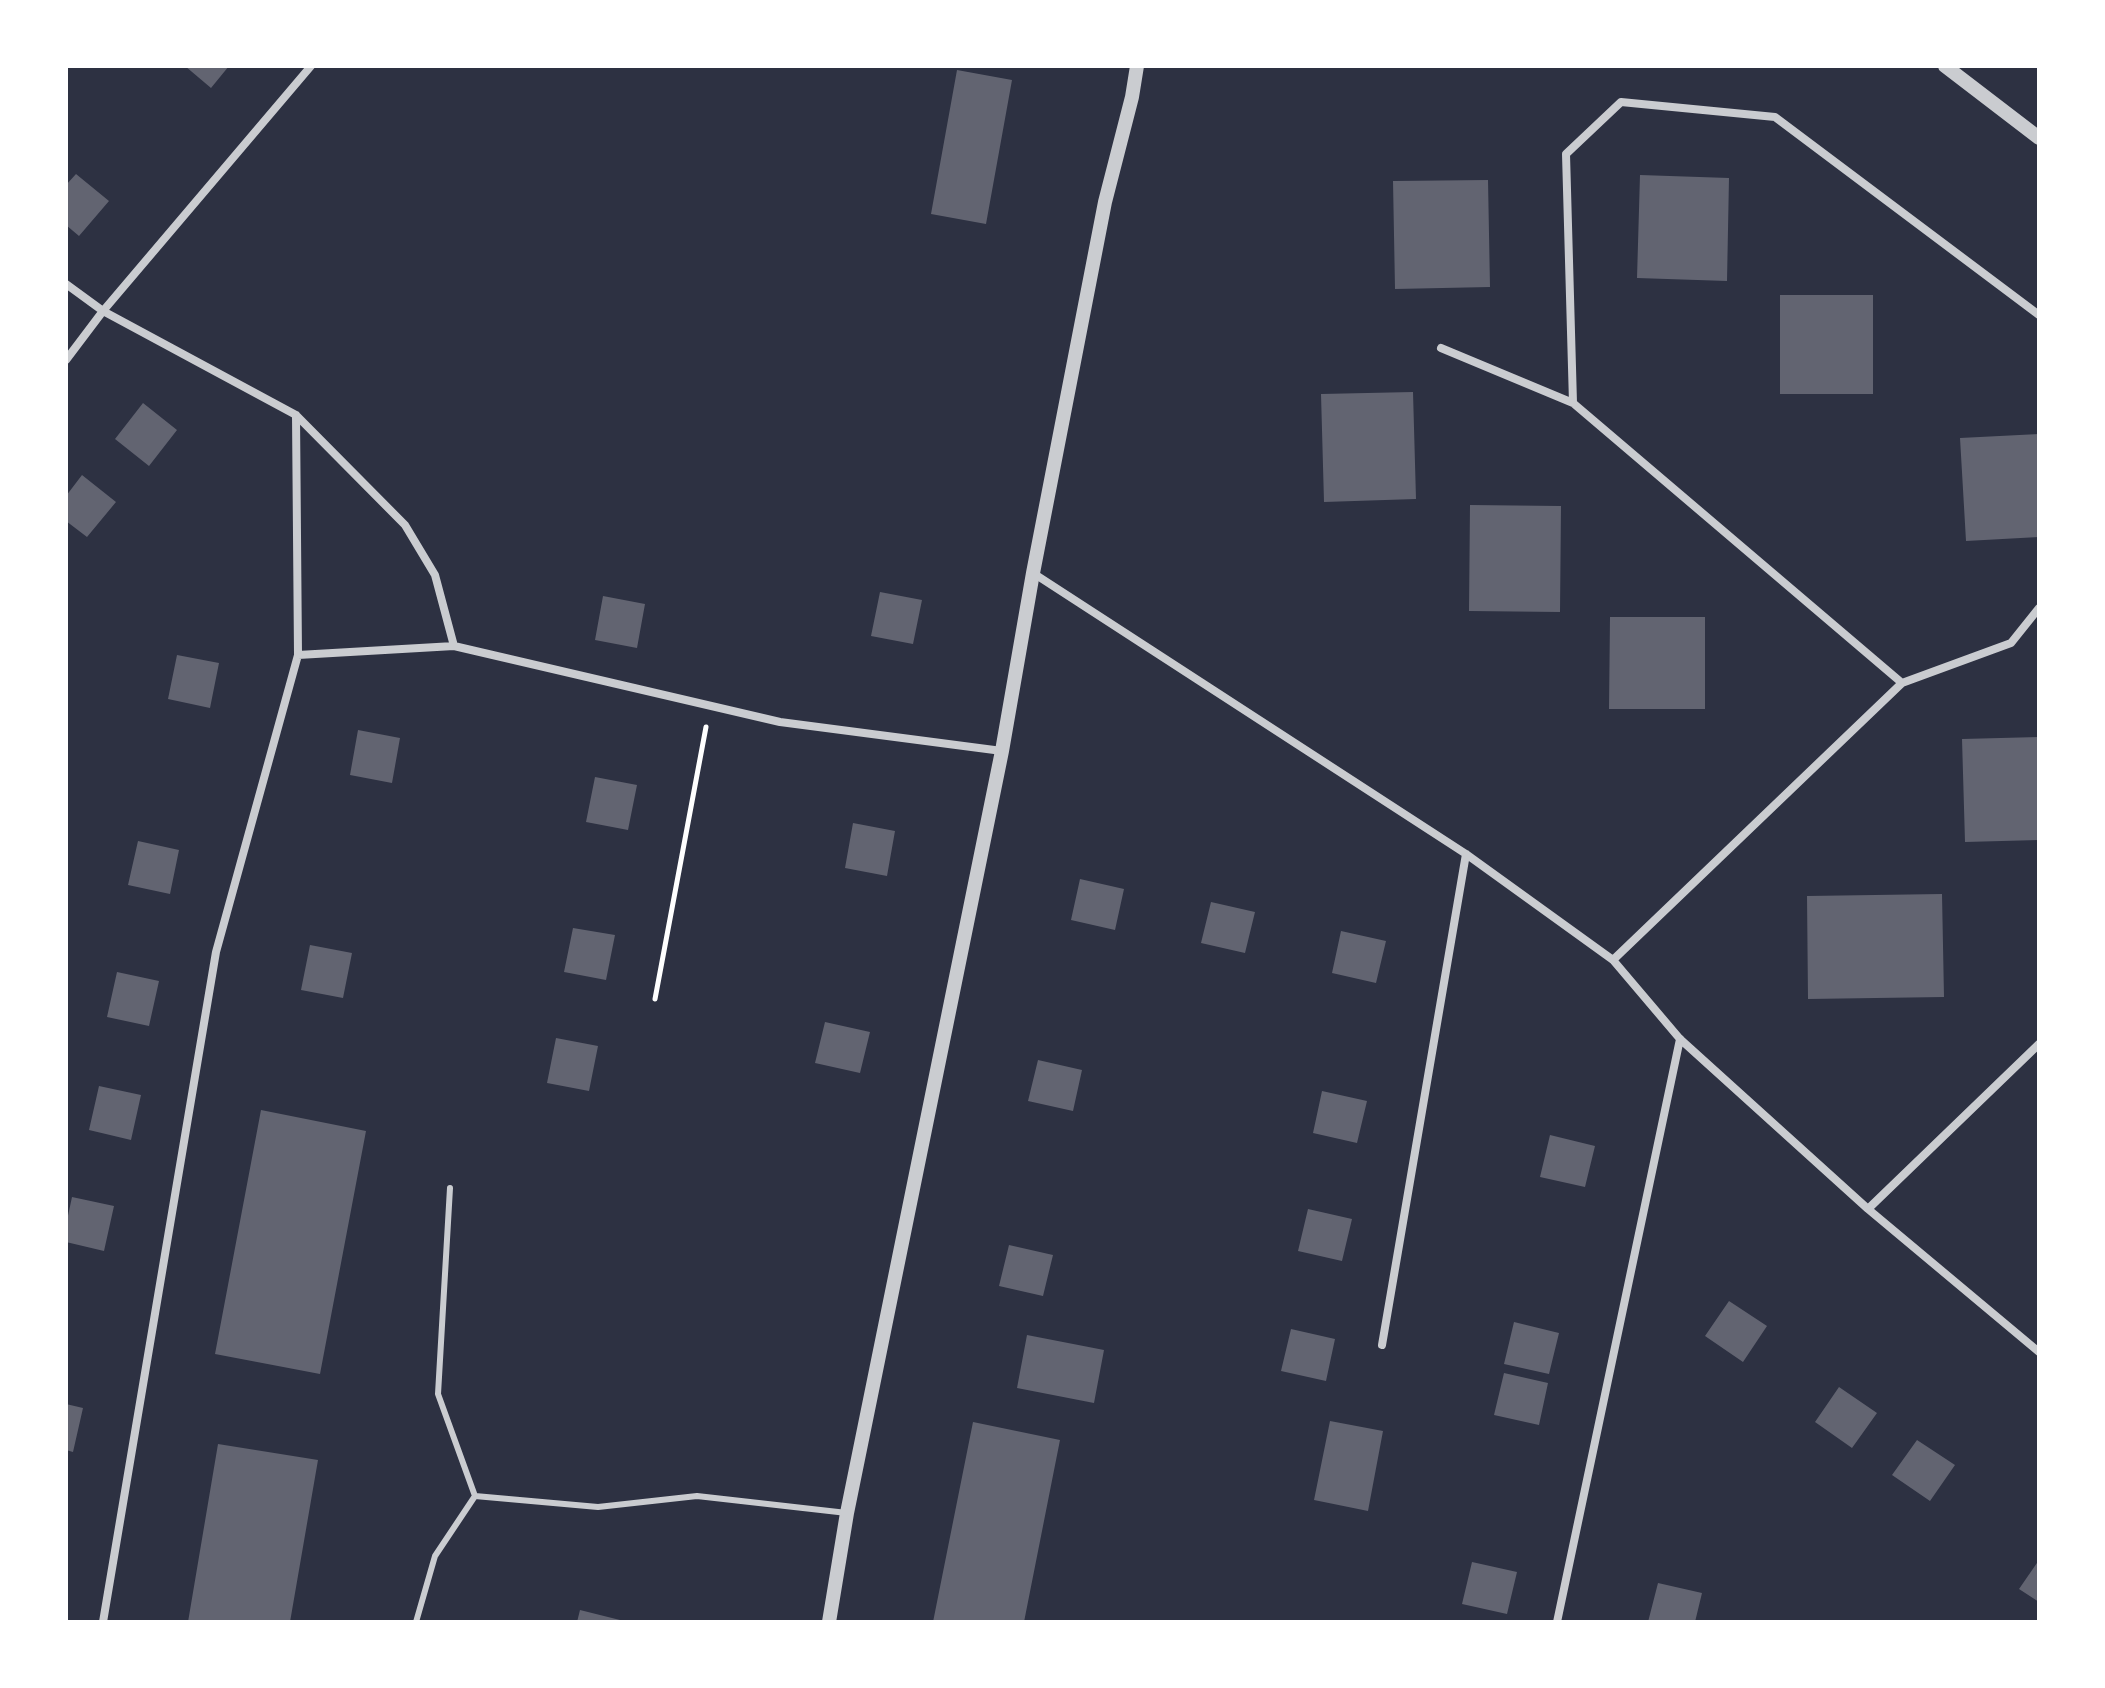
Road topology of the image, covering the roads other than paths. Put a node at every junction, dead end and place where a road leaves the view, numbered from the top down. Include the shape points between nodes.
1 (311, 66) edge
2 (1137, 66) edge
3 (1945, 66) edge
4 (2039, 138) edge
5 (66, 284) edge
6 (103, 311) junction
7 (2039, 315) edge
8 (1441, 348) dead end
9 (66, 360) edge
10 (1573, 403) junction
11 (296, 415) junction
12 (1033, 573) junction
13 (2039, 608) edge
14 (454, 646) junction
15 (298, 655) junction
16 (1902, 683) junction
17 (1002, 751) junction
18 (1466, 854) junction
19 (1613, 960) junction
20 (1680, 1039) junction
21 (2039, 1044) edge
22 (450, 1188) dead end
23 (1868, 1209) junction
24 (1382, 1345) dead end
25 (2039, 1352) edge
26 (475, 1496) junction
27 (847, 1513) junction
28 (103, 1622) edge
29 (416, 1622) edge
30 (829, 1622) edge
31 (1557, 1622) edge

1 - 6 street
2 - 12 street via 1105,202
3 - 4 street
5 - 6 street
6 - 9 street
6 - 11 street
7 - 10 street via 1775,117 1621,102 1566,154
8 - 10 street
10 - 16 street
11 - 14 street via 405,525 435,575
11 - 15 street
12 - 17 street
12 - 18 street
13 - 16 street via 2011,643
14 - 15 street
14 - 17 street via 780,722
15 - 28 street via 216,952
16 - 19 street
17 - 27 street
18 - 19 street
18 - 24 street
19 - 20 street
20 - 23 street
20 - 31 street
21 - 23 street
22 - 26 lane via 438,1394
23 - 25 street
26 - 27 lane via 598,1507 697,1496
26 - 29 lane via 435,1556
27 - 30 street

